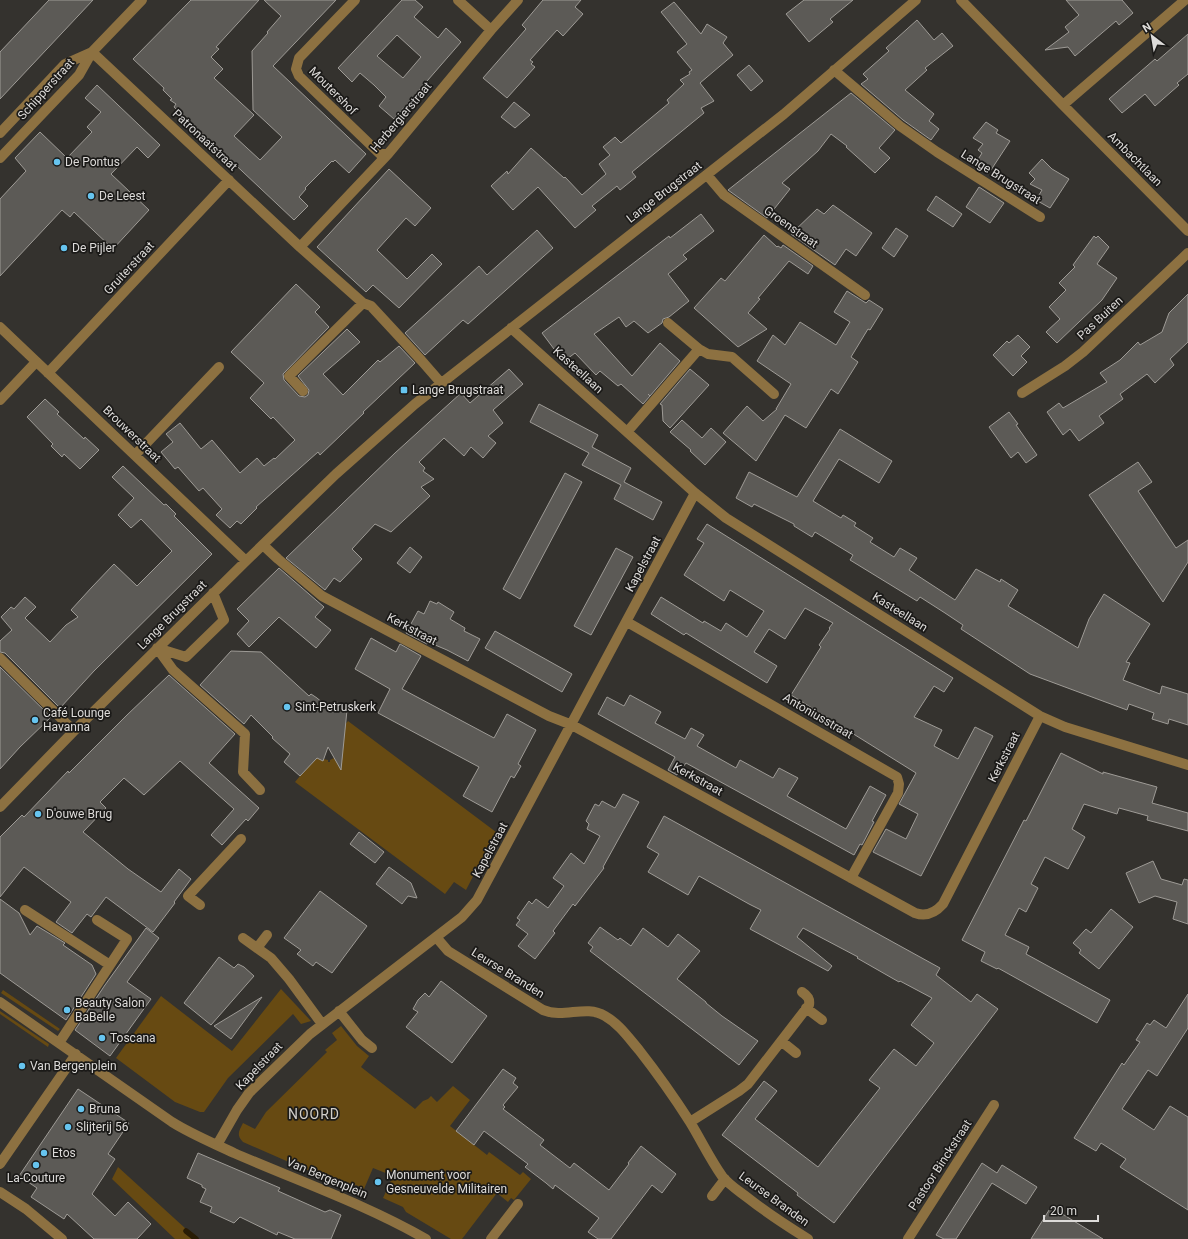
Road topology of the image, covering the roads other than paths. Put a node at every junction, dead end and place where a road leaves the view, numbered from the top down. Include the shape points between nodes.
1 (142, 0) edge
2 (355, 0) edge
3 (458, 0) edge
4 (518, 0) edge
5 (916, 0) edge
6 (961, 0) edge
7 (1185, 0) edge
8 (491, 30) junction
9 (92, 52) junction
10 (834, 70) junction
11 (1063, 105) junction
12 (0, 133) edge
13 (388, 154) junction
14 (0, 158) edge
15 (707, 175) junction
16 (229, 180) junction
17 (1040, 217) dead end
18 (1188, 231) edge
19 (300, 247) junction
20 (1188, 253) edge
21 (865, 295) dead end
22 (363, 303) junction
23 (668, 323) dead end
24 (0, 327) edge
25 (511, 328) junction
26 (699, 349) junction
27 (36, 362) junction
28 (219, 367) dead end
29 (48, 373) junction
30 (441, 383) junction
31 (303, 391) dead end
32 (1022, 393) dead end
33 (774, 394) dead end
34 (0, 400) edge
35 (627, 432) junction
36 (135, 455) junction
37 (695, 493) junction
38 (263, 545) junction
39 (246, 561) junction
40 (214, 593) junction
41 (627, 622) junction
42 (157, 648) junction
43 (0, 658) edge
44 (1040, 716) junction
45 (572, 725) junction
46 (74, 730) junction
47 (1188, 765) edge
48 (260, 790) dead end
49 (0, 807) edge
50 (241, 839) dead end
51 (850, 878) junction
52 (200, 905) dead end
53 (25, 910) dead end
54 (97, 920) dead end
55 (267, 935) dead end
56 (436, 937) junction
57 (243, 938) dead end
58 (257, 948) junction
59 (110, 965) junction
60 (802, 992) dead end
61 (0, 1002) edge
62 (806, 1008) junction
63 (339, 1010) junction
64 (822, 1020) dead end
65 (322, 1024) junction
66 (781, 1041) junction
67 (59, 1043) junction
68 (372, 1048) dead end
69 (796, 1053) dead end
70 (76, 1054) junction
71 (994, 1105) dead end
72 (690, 1122) junction
73 (217, 1145) junction
74 (0, 1164) edge
75 (725, 1179) junction
76 (0, 1192) edge
77 (712, 1196) dead end
78 (518, 1204) dead end
79 (62, 1239) edge
80 (426, 1239) edge
81 (491, 1239) edge
82 (808, 1239) edge
83 (908, 1239) edge

1 - 9 street, Schipperstraat
2 - 13 street, Moutershof via 299,58 296,69 298,76 380,154
3 - 8 street
4 - 8 street, Herbergierstraat
5 - 10 street, Lange Brugstraat
6 - 11 street, Ambachtlaan
7 - 11 street
8 - 13 street, Herbergierstraat
9 - 12 street, Schipperstraat via 65,64
9 - 14 street, Schipperstraat via 79,75
9 - 16 street, Patronaatstraat
10 - 15 street, Lange Brugstraat via 784,114
10 - 17 street, Lange Brugstraat via 906,131
11 - 18 street, Ambachtlaan
13 - 19 street, Herbergierstraat
15 - 21 street, Groenstraat via 724,195
15 - 25 street, Lange Brugstraat
16 - 19 street, Patronaatstraat
16 - 29 street, Gruiterstraat
19 - 22 street, Patronaatstraat
20 - 32 street, Pas Buiten via 1082,352
22 - 30 street, Patronaatstraat via 371,306
22 - 31 street via 289,376
23 - 26 street
24 - 27 street, Brouwerstraat
25 - 30 street, Lange Brugstraat
25 - 35 street, Kasteellaan
26 - 33 street via 708,354 732,357
26 - 35 street
27 - 29 street, Brouwerstraat
27 - 34 street
28 - 36 street
29 - 36 street, Brouwerstraat
30 - 38 street, Lange Brugstraat via 336,474
35 - 37 street, Kasteellaan
36 - 39 street, Brouwerstraat
37 - 41 street, Kapelstraat
37 - 44 street, Kasteellaan via 726,518
38 - 39 street, Lange Brugstraat
38 - 45 street, Kerkstraat via 322,596 550,716
39 - 40 street, Lange Brugstraat
40 - 42 street, Lange Brugstraat
40 - 42 street via 224,620 186,657
41 - 45 street, Kapelstraat
41 - 51 street, Antoniusstraat via 897,777 898,793
42 - 46 street, Lange Brugstraat
42 - 48 street via 173,670 245,734 243,772
43 - 46 street
44 - 47 street, Kasteellaan
44 - 51 street, Kerkstraat via 943,904 937,910 929,914 915,913
45 - 51 street, Kerkstraat
45 - 56 street, Kapelstraat via 482,893 467,912
46 - 49 street, Lange Brugstraat
50 - 52 street via 188,896
53 - 59 street
54 - 59 street via 127,939
55 - 58 street
56 - 63 street, Kapelstraat
56 - 72 street, Leurse Branden via 448,951 543,1010 562,1014 588,1010 612,1020 649,1063
57 - 58 street
58 - 65 street via 271,958
59 - 67 street
60 - 62 street via 808,997
61 - 67 street, Van Bergenplein
62 - 64 street
62 - 66 street
63 - 65 street, Kapelstraat
63 - 68 street via 362,1040
65 - 73 street, Kapelstraat via 252,1089
66 - 69 street
66 - 72 street via 744,1088
67 - 70 street, Van Bergenplein
70 - 73 street, Van Bergenplein via 184,1130
70 - 74 street
71 - 83 street, Pastoor Binckstraat
72 - 75 street, Leurse Branden
73 - 80 street, Van Bergenplein via 388,1218
75 - 77 street, Leurse Branden
75 - 82 street, Leurse Branden via 768,1214
76 - 79 street via 26,1209
78 - 81 street

